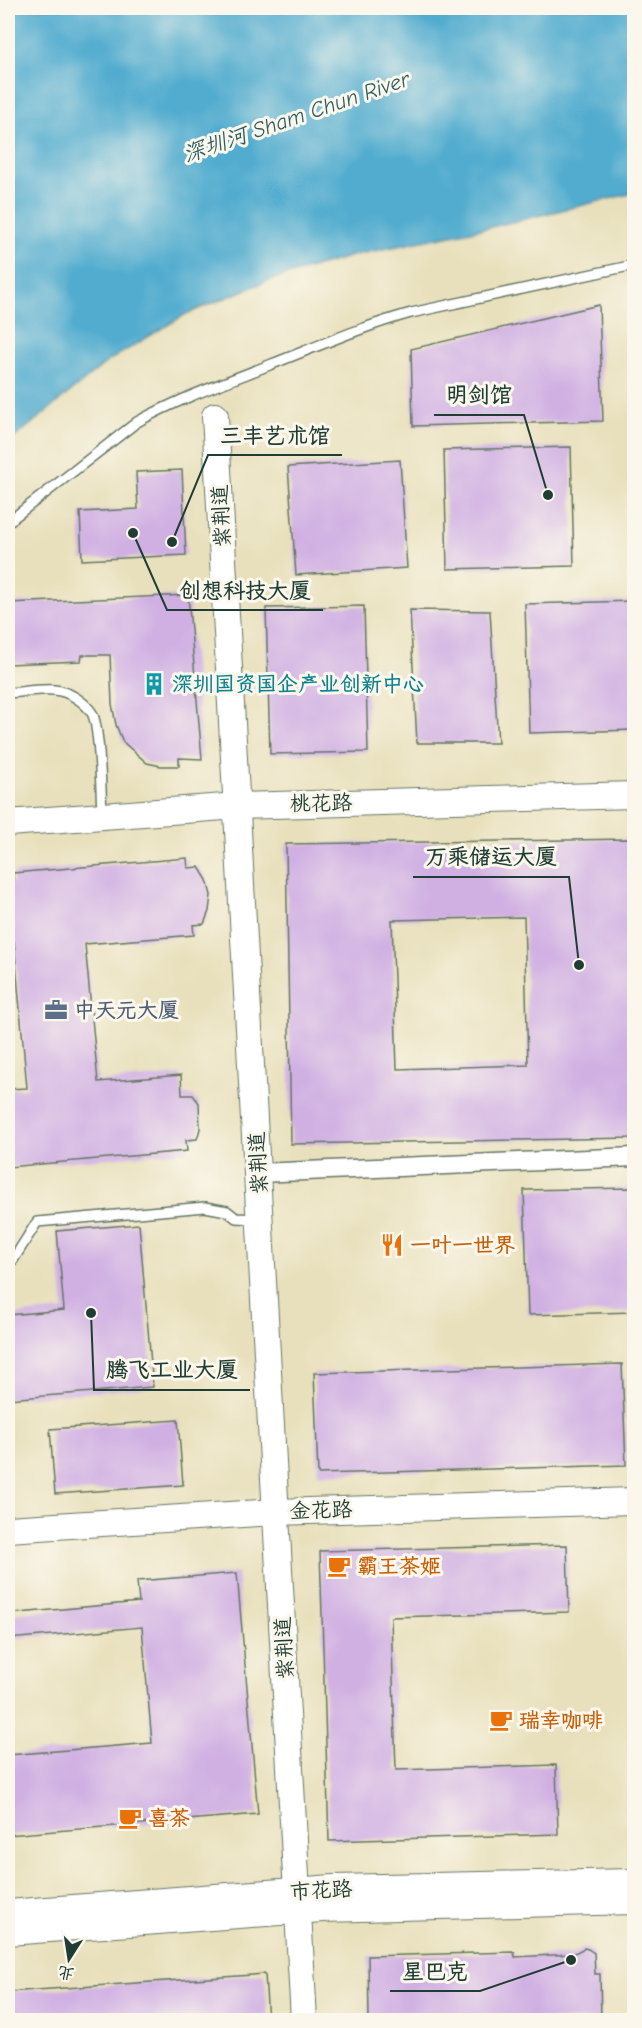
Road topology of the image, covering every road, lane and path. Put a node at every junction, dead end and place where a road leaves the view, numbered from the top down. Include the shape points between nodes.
1 (634, 266) edge
2 (215, 416) dead end
3 (8, 522) edge
4 (8, 693) edge
5 (634, 795) edge
6 (238, 806) junction
7 (102, 816) junction
8 (8, 823) edge
9 (634, 1157) edge
10 (258, 1173) junction
11 (261, 1219) junction
12 (8, 1261) edge
13 (634, 1501) edge
14 (276, 1512) junction
15 (8, 1529) edge
16 (634, 1882) edge
17 (298, 1901) junction
18 (634, 1901) edge
19 (8, 1913) edge
20 (8, 1932) edge
21 (304, 2020) edge

1 - 3 lane via 379,322 200,392 137,422
2 - 6 street, 紫荆道
4 - 7 lane via 54,690 69,694 93,715
5 - 6 street, 桃花路
6 - 7 street, 桃花路
6 - 10 street, 紫荆道
7 - 8 street, 桃花路
9 - 10 street
10 - 11 street, 紫荆道
11 - 12 lane via 236,1218 227,1211 205,1207 37,1222 14,1260
11 - 14 street, 紫荆道
13 - 14 street, 金花路
14 - 15 street, 金花路
14 - 17 street, 紫荆道
16 - 17 street, 市花路 via 333,1888
17 - 18 street, 市花路
17 - 19 street, 市花路
17 - 20 street, 市花路
17 - 21 street, 紫荆道

